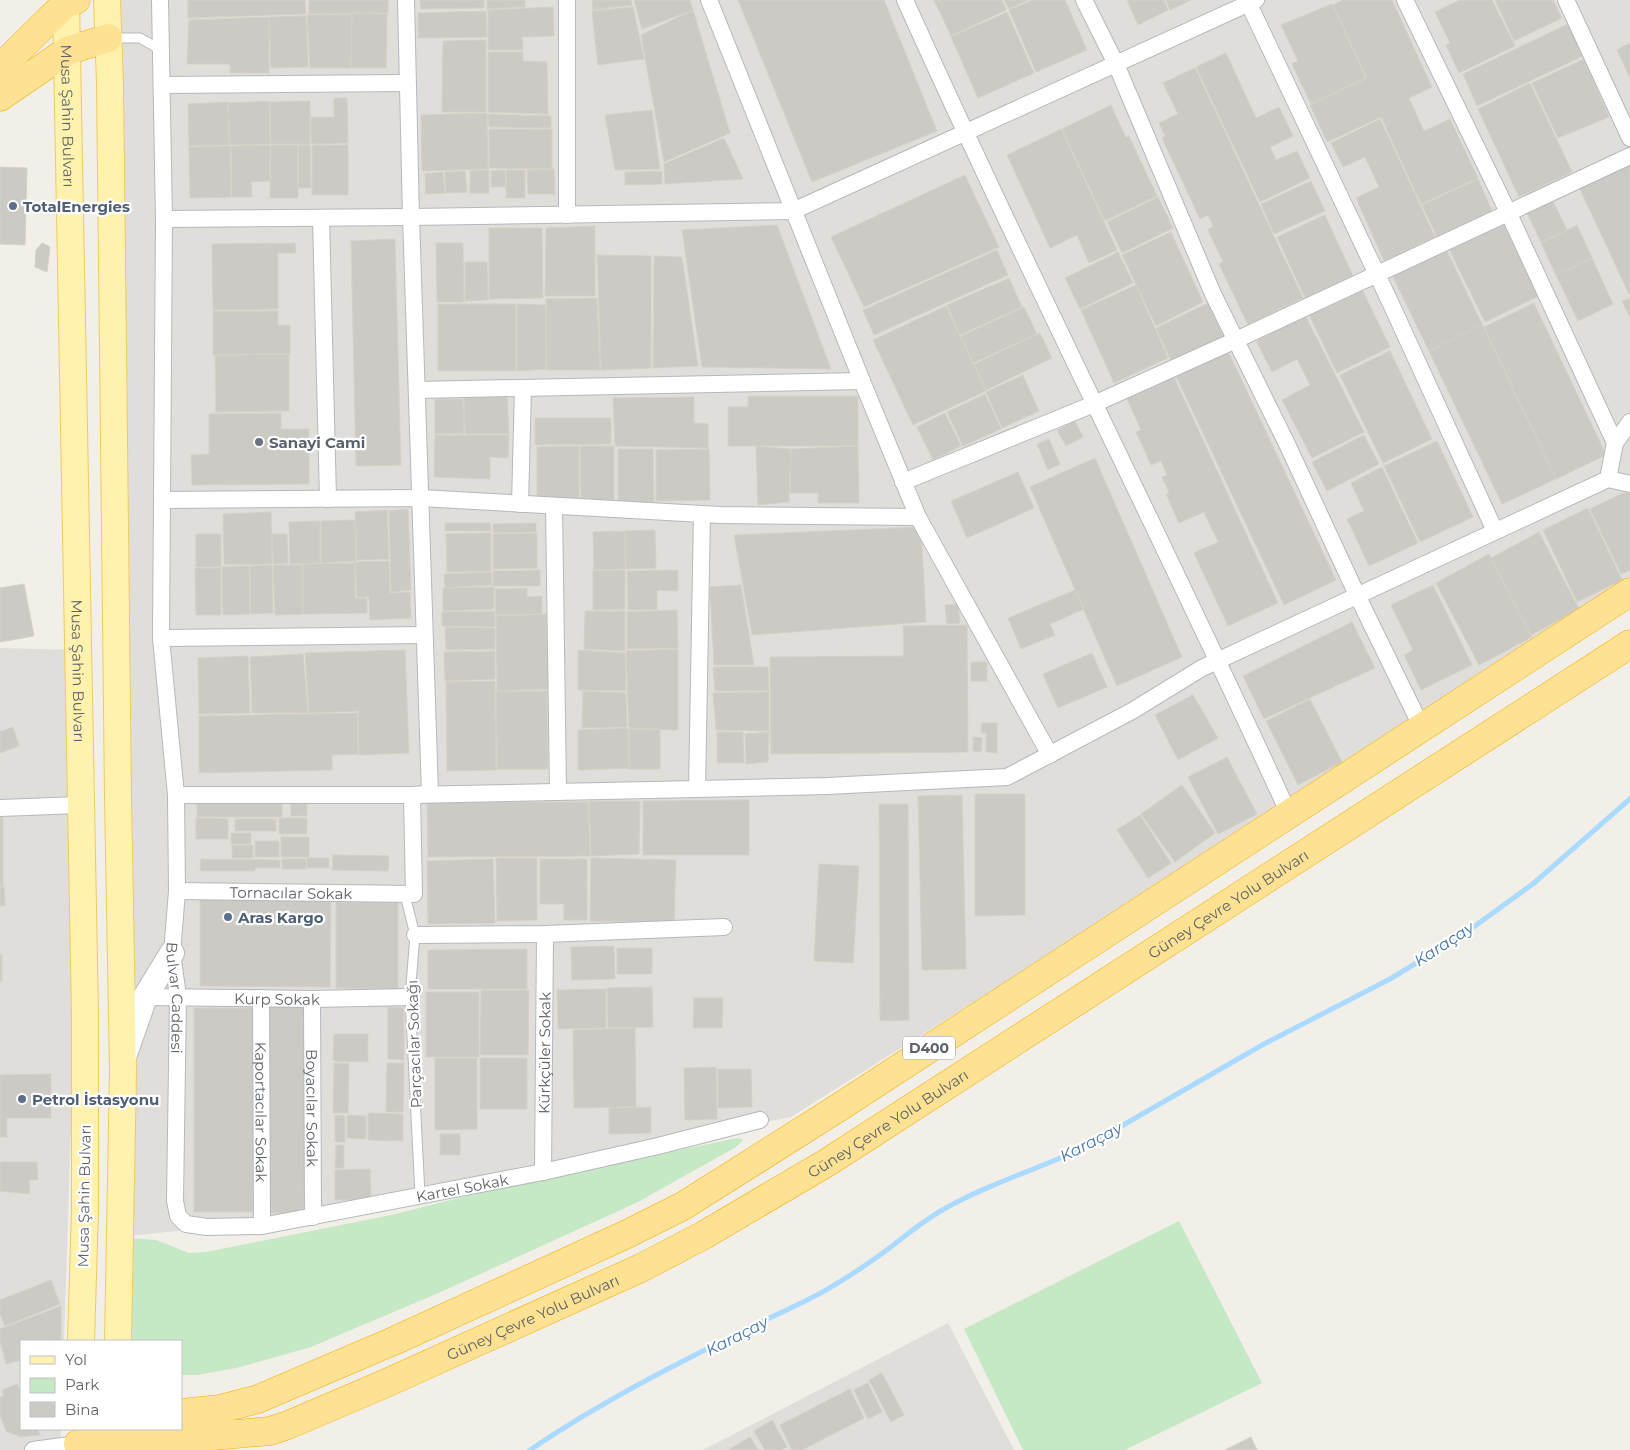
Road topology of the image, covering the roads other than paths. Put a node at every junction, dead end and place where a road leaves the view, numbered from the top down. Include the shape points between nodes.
1 (107, 0) edge
2 (160, 0) edge
3 (406, 0) edge
4 (567, 0) edge
5 (709, 0) edge
6 (906, 0) edge
7 (1084, 0) edge
8 (1405, 0) edge
9 (1566, 0) edge
10 (69, 1) edge
11 (1251, 1) edge
12 (108, 38) junction
13 (161, 50) junction
14 (67, 51) junction
15 (1116, 64) junction
16 (0, 68) edge
17 (407, 83) junction
18 (162, 85) junction
19 (0, 97) edge
20 (965, 133) junction
21 (1630, 138) edge
22 (1630, 156) edge
23 (793, 211) junction
24 (1508, 212) junction
25 (567, 215) junction
26 (410, 217) junction
27 (321, 218) junction
28 (164, 219) junction
29 (1376, 273) junction
30 (1236, 340) junction
31 (862, 381) junction
32 (523, 388) junction
33 (417, 390) junction
34 (1094, 404) junction
35 (1630, 422) edge
36 (1615, 443) junction
37 (1608, 479) junction
38 (903, 482) junction
39 (1630, 484) edge
40 (421, 498) junction
41 (328, 499) junction
42 (162, 500) junction
43 (520, 504) junction
44 (554, 506) junction
45 (702, 514) junction
46 (918, 516) junction
47 (1495, 531) junction
48 (1630, 592) edge
49 (1357, 595) junction
50 (424, 635) junction
51 (162, 638) junction
52 (1630, 644) edge
53 (1219, 660) junction
54 (1422, 728) junction
55 (1050, 755) junction
56 (697, 789) junction
57 (558, 792) junction
58 (176, 795) junction
59 (412, 795) junction
60 (80, 805) junction
61 (0, 808) edge
62 (1289, 814) junction
63 (177, 891) junction
64 (405, 895) junction
65 (724, 927) dead end
66 (545, 934) junction
67 (415, 935) junction
68 (172, 953) junction
69 (178, 996) junction
70 (145, 997) junction
71 (410, 997) junction
72 (261, 998) junction
73 (312, 999) junction
74 (760, 1120) dead end
75 (121, 1138) junction
76 (543, 1172) junction
77 (420, 1195) junction
78 (175, 1201) joint
79 (313, 1217) junction
80 (262, 1226) junction
81 (81, 1340) edge
82 (118, 1340) edge
83 (298, 1382) junction
84 (182, 1397) edge
85 (182, 1413) edge
86 (270, 1431) junction
87 (116, 1440) edge
88 (78, 1441) edge
89 (33, 1450) edge
90 (224, 1450) edge

1 - 12 main road
2 - 13 street, Bulvar Caddesi
3 - 17 street
4 - 25 street
5 - 23 street
6 - 20 street
7 - 15 street
8 - 24 street
9 - 21 street
10 - 14 main road, Musa Şahin Bulvarı
10 - 16 highway
11 - 15 street
11 - 29 street
12 - 13 lane via 140,38
12 - 14 highway
12 - 75 main road
13 - 18 street, Bulvar Caddesi
14 - 19 highway
14 - 60 main road, Musa Şahin Bulvarı
15 - 20 street
15 - 30 street via 1213,294
17 - 18 street
17 - 26 street
18 - 28 street, Bulvar Caddesi
20 - 23 street
20 - 34 street
22 - 24 street
23 - 25 street
23 - 31 street
24 - 29 street
24 - 36 street
25 - 26 street
26 - 27 street
26 - 33 street
27 - 28 street
27 - 41 street
28 - 42 street, Bulvar Caddesi
29 - 30 street
29 - 47 street
30 - 34 street
30 - 49 street
31 - 32 street
31 - 38 street
32 - 33 street
32 - 43 street
33 - 40 street
34 - 38 street
34 - 53 street
35 - 36 street
36 - 37 street
37 - 39 street
37 - 47 street
38 - 46 street
40 - 41 street
40 - 43 street
40 - 50 street
41 - 42 street
42 - 51 street, Bulvar Caddesi
43 - 44 street
44 - 45 street
44 - 57 street
45 - 46 street
45 - 56 street
46 - 55 street
47 - 49 street
48 - 54 highway, D400
49 - 53 street
49 - 54 street
50 - 51 street
50 - 59 street via 430,794
51 - 58 street, Bulvar Caddesi
52 - 86 highway, Güney Çevre Yolu Bulvarı / D400 via 828,1162 712,1230 632,1272 384,1384
53 - 55 street
53 - 62 street
54 - 62 highway, D400
55 - 56 street via 1007,778
56 - 57 street
57 - 59 street
58 - 59 street
58 - 63 street, Bulvar Caddesi
59 - 64 street via 414,894
60 - 61 street
60 - 81 main road, Musa Şahin Bulvarı via 85,1015
62 - 83 highway, D400 via 682,1206 607,1244
63 - 64 street, Tornacılar Sokak
63 - 68 street, Bulvar Caddesi
64 - 67 lane, Parçacılar Sokağı
65 - 66 street
66 - 67 street
66 - 76 street, Kürkçüler Sokak
67 - 71 lane, Parçacılar Sokağı
68 - 69 street, Bulvar Caddesi
68 - 70 street
69 - 70 street, Kurp Sokak
69 - 72 street, Kurp Sokak
69 - 78 street, Bulvar Caddesi
70 - 75 street via 125,1054
71 - 73 street, Kurp Sokak
71 - 77 lane, Parçacılar Sokağı
72 - 73 street, Kurp Sokak
72 - 80 street, Kaportacılar Sokak
73 - 79 street, Boyacılar Sokak
74 - 76 street, Kartel Sokak
75 - 82 main road
76 - 77 street, Kartel Sokak
77 - 79 street, Kartel Sokak
78 - 80 street, Kartel Sokak via 178,1216 186,1224
79 - 80 street, Kartel Sokak
83 - 84 highway via 218,1396
83 - 85 highway, D400 via 258,1399 220,1409
86 - 87 highway, Güney Çevre Yolu Bulvarı
86 - 90 highway
87 - 88 highway, Güney Çevre Yolu Bulvarı
88 - 89 street

